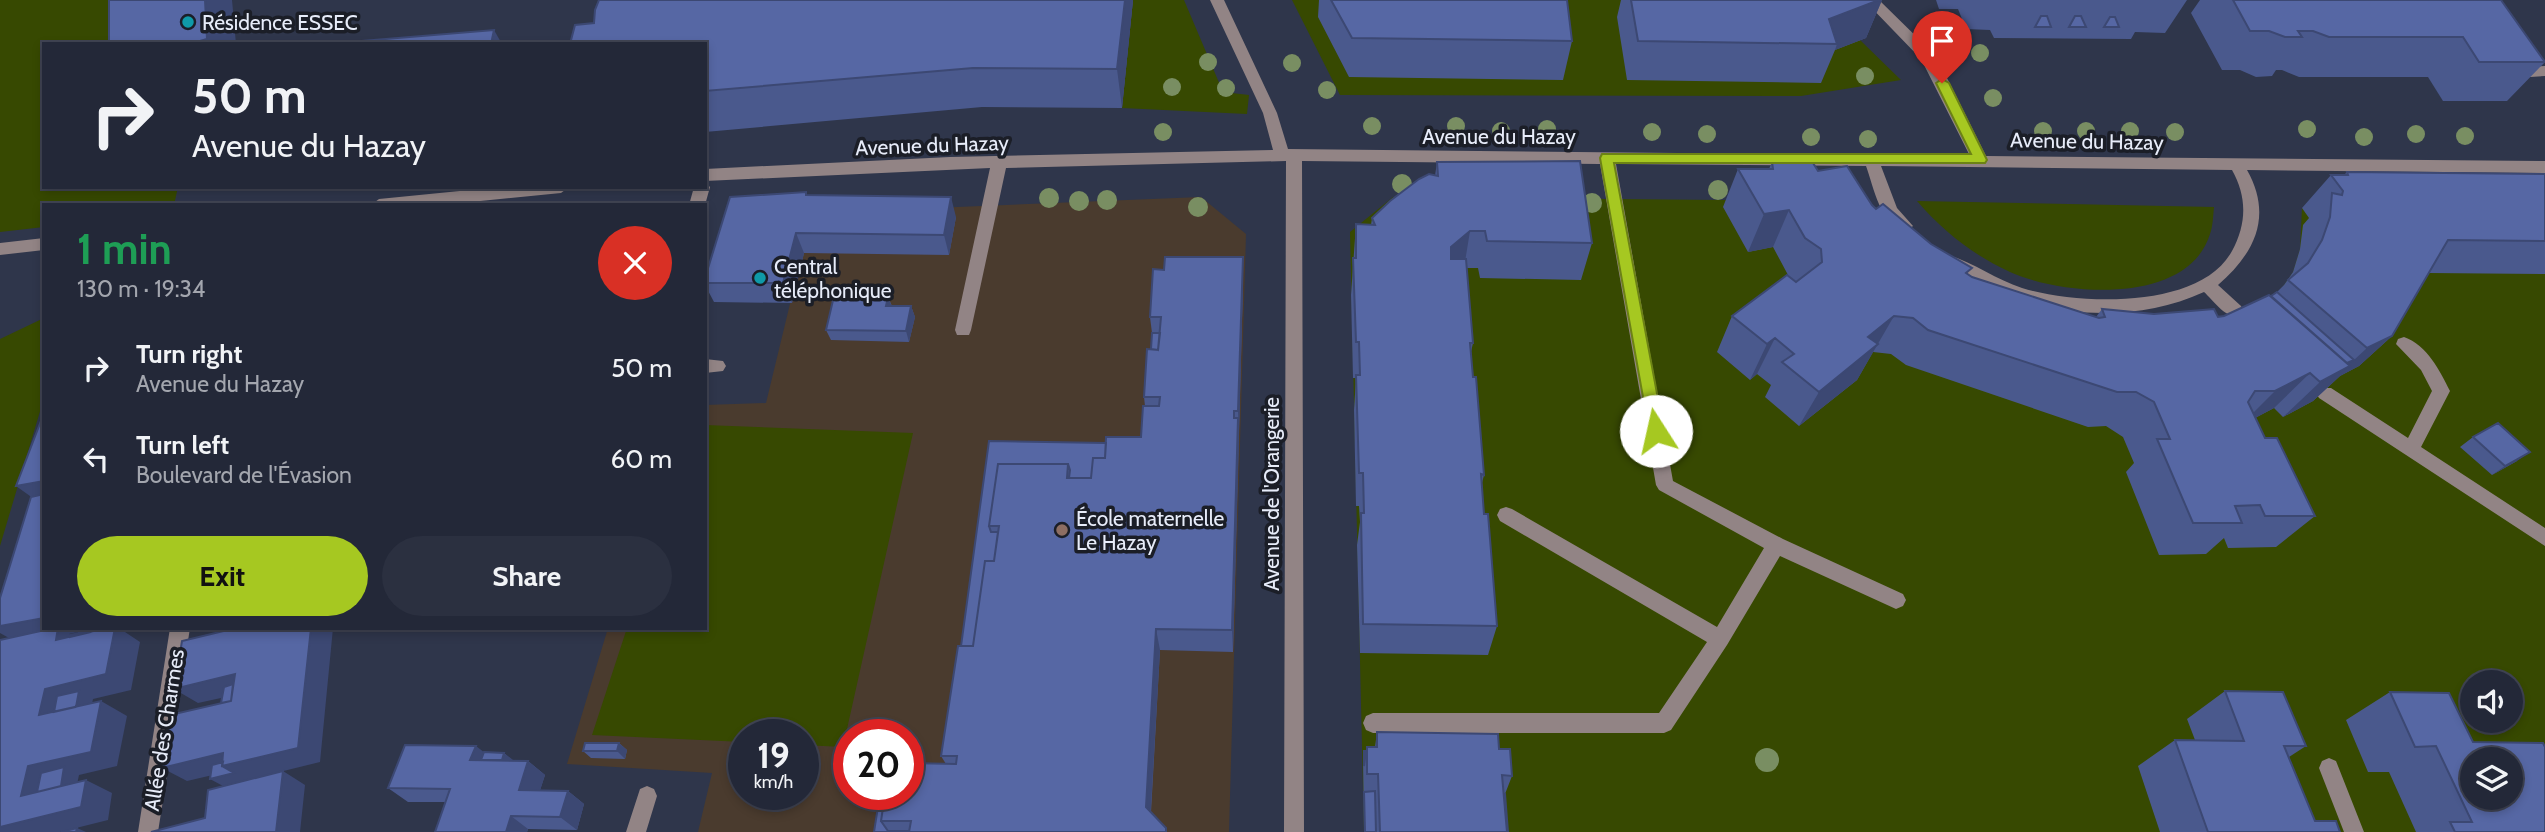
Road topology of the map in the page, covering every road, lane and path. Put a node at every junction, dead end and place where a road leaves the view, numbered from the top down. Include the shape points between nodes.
1 (1217, 0) edge
2 (1871, 0) edge
3 (2545, 71) edge
4 (2499, 73) edge
5 (1288, 155) junction
6 (1606, 158) junction
7 (1871, 159) junction
8 (1980, 160) junction
9 (999, 163) junction
10 (2237, 165) junction
11 (2545, 167) edge
12 (707, 176) edge
13 (541, 189) edge
14 (399, 203) edge
15 (1919, 238) edge
16 (42, 244) edge
17 (0, 249) edge
18 (1940, 256) edge
19 (2206, 284) junction
20 (2235, 311) edge
21 (963, 330) dead end
22 (2404, 344) edge
23 (2325, 393) edge
24 (2411, 450) junction
25 (1506, 515) dead end
26 (2545, 538) edge
27 (1776, 545) junction
28 (1896, 600) dead end
29 (180, 630) edge
30 (1720, 639) junction
31 (1373, 723) dead end
32 (2329, 768) dead end
33 (646, 796) dead end
34 (148, 832) edge
35 (636, 832) edge
36 (1294, 832) edge
37 (2354, 832) edge

1 - 5 street, Avenue de l'Orangerie
2 - 8 street via 1914,41 1936,70
3 - 4 street
5 - 6 street, Avenue du Hazay
5 - 9 street, Avenue du Hazay
5 - 36 street, Avenue de l'Orangerie
6 - 7 street, Avenue du Hazay
6 - 27 street via 1665,485
7 - 8 street, Avenue du Hazay
7 - 15 street via 1890,211
8 - 10 street, Avenue du Hazay
9 - 12 street, Avenue du Hazay
9 - 21 street
10 - 11 street, Avenue du Hazay
10 - 19 street via 2252,197 2250,230 2229,269
13 - 14 street
16 - 17 street
18 - 19 street via 2010,290 2085,306 2160,302
19 - 20 street
22 - 24 street via 2427,365 2441,391
23 - 24 street
24 - 26 street
25 - 30 street
27 - 28 street
27 - 30 street
29 - 34 street, Allée des Charmes
30 - 31 street via 1664,723
32 - 37 street
33 - 35 street

